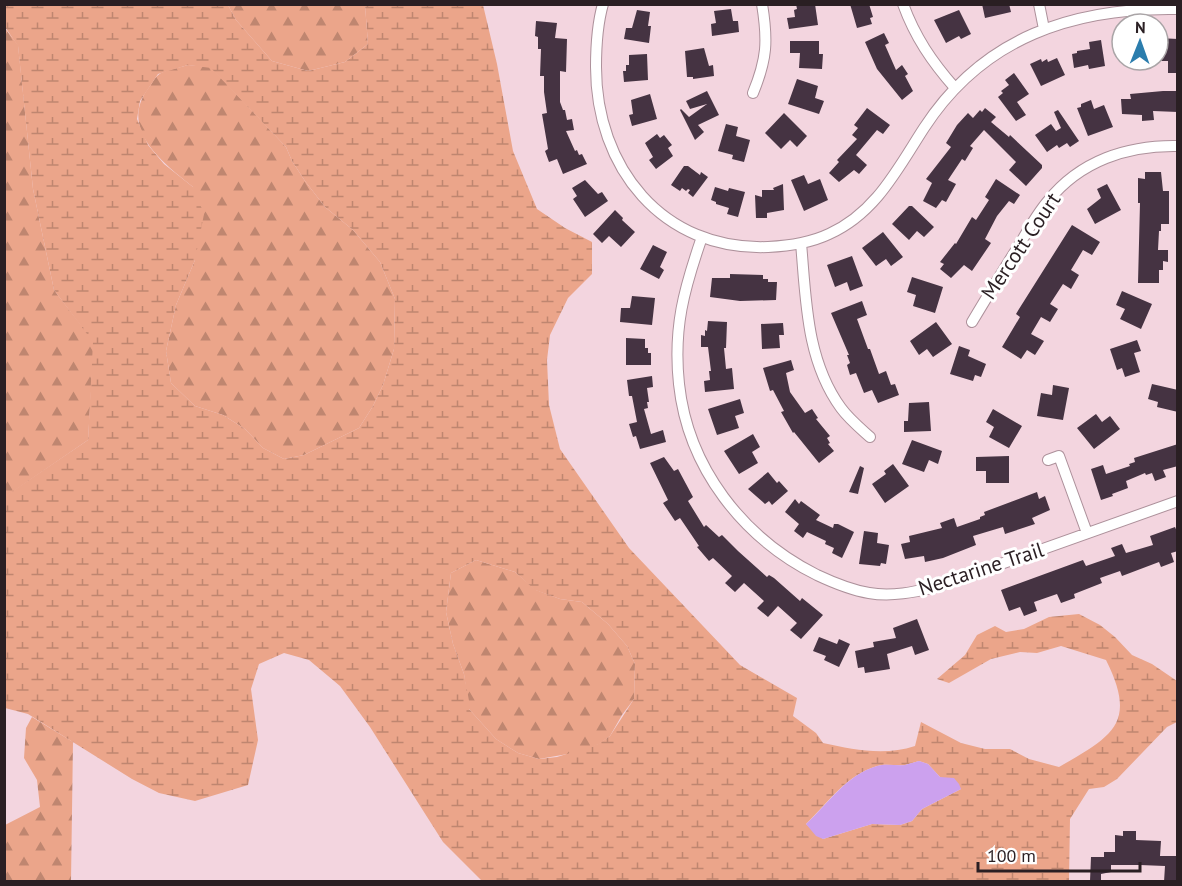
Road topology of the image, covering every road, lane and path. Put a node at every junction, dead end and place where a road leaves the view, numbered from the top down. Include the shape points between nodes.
1 (603, 4) edge
2 (762, 4) edge
3 (903, 4) edge
4 (1039, 4) edge
5 (1178, 9) edge
6 (1044, 29) junction
7 (956, 88) junction
8 (753, 93) dead end
9 (1178, 146) edge
10 (702, 237) junction
11 (801, 243) junction
12 (972, 322) dead end
13 (870, 437) dead end
14 (1048, 460) dead end
15 (1178, 501) edge
16 (1087, 533) junction

1 - 10 street via 596,47 597,93 615,157 651,205 677,225
2 - 8 street via 765,59
3 - 7 street via 921,45
4 - 6 street
5 - 6 street via 1116,11
6 - 7 street via 1000,50
7 - 11 street via 925,125 880,195 847,224
9 - 12 street, Mercott Court via 1119,153 1092,164 1061,186 1042,209
10 - 11 street via 734,246
10 - 16 street, Nectarine Trail via 686,284 678,329 683,409 706,471 729,506 761,538 807,570 833,582 855,590 889,594 936,587
11 - 13 street via 808,321 820,366 840,406
14 - 16 street via 1059,456
15 - 16 street, Nectarine Trail

